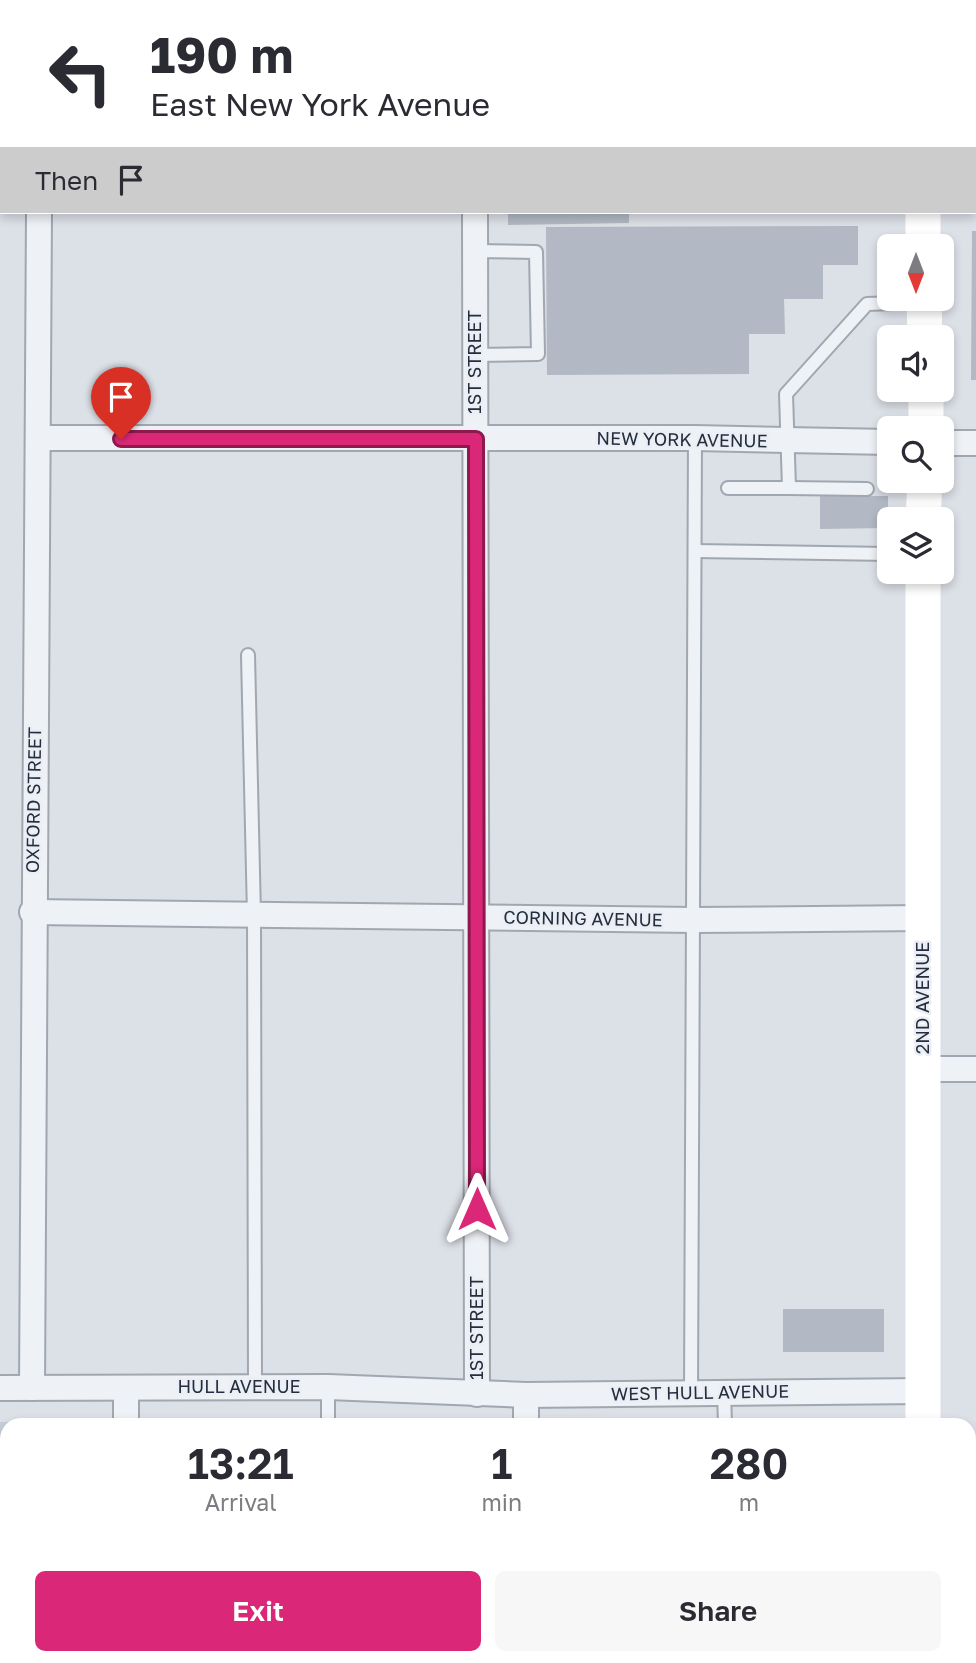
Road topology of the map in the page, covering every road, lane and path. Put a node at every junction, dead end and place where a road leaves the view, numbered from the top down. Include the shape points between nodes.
1 (39, 214) edge
2 (475, 214) edge
3 (923, 214) edge
4 (923, 234) edge
5 (475, 250) junction
6 (877, 303) edge
7 (475, 355) junction
8 (39, 439) junction
9 (476, 439) junction
10 (695, 439) junction
11 (787, 441) junction
12 (877, 442) edge
13 (954, 443) edge
14 (976, 443) edge
15 (728, 488) dead end
16 (789, 488) junction
17 (867, 489) dead end
18 (695, 551) junction
19 (877, 554) edge
20 (923, 584) edge
21 (248, 655) dead end
22 (32, 912) junction
23 (254, 915) junction
24 (476, 917) junction
25 (923, 918) junction
26 (695, 920) junction
27 (923, 1069) junction
28 (976, 1069) edge
29 (255, 1387) junction
30 (328, 1387) junction
31 (0, 1388) edge
32 (32, 1388) junction
33 (126, 1388) junction
34 (691, 1393) junction
35 (724, 1393) junction
36 (477, 1394) junction
37 (526, 1395) junction
38 (923, 1408) edge
39 (126, 1418) edge
40 (328, 1418) edge
41 (526, 1418) edge
42 (725, 1418) edge

1 - 8 street, OXFORD STREET
2 - 5 street, 1ST STREET
3 - 4 main road
5 - 7 street, 1ST STREET
5 - 7 lane via 536,252 538,354
6 - 11 lane via 867,304 786,394
7 - 9 street, 1ST STREET
8 - 9 street, NEW YORK AVENUE
8 - 22 street, OXFORD STREET
9 - 10 street, NEW YORK AVENUE
9 - 24 street, 1ST STREET
10 - 11 street, NEW YORK AVENUE
10 - 18 lane
11 - 12 street, NEW YORK AVENUE
11 - 16 lane
13 - 14 street
15 - 16 lane
16 - 17 lane
18 - 19 lane
18 - 26 lane
20 - 25 main road, 2ND AVENUE
21 - 23 lane
22 - 23 street, CORNING AVENUE
22 - 32 street, OXFORD STREET
23 - 24 street, CORNING AVENUE
23 - 29 lane
24 - 26 street, CORNING AVENUE
24 - 36 street, 1ST STREET
25 - 26 street, CORNING AVENUE
25 - 27 main road, 2ND AVENUE
26 - 34 lane
27 - 28 street
27 - 38 main road, 2ND AVENUE
29 - 30 street, HULL AVENUE
29 - 33 street, HULL AVENUE
30 - 36 street, HULL AVENUE
30 - 40 lane
31 - 32 street, HULL AVENUE
32 - 33 street, HULL AVENUE
33 - 39 street
34 - 35 street, WEST HULL AVENUE
34 - 37 street, WEST HULL AVENUE
35 - 38 street, WEST HULL AVENUE
35 - 42 lane
36 - 37 street, WEST HULL AVENUE
37 - 41 street

